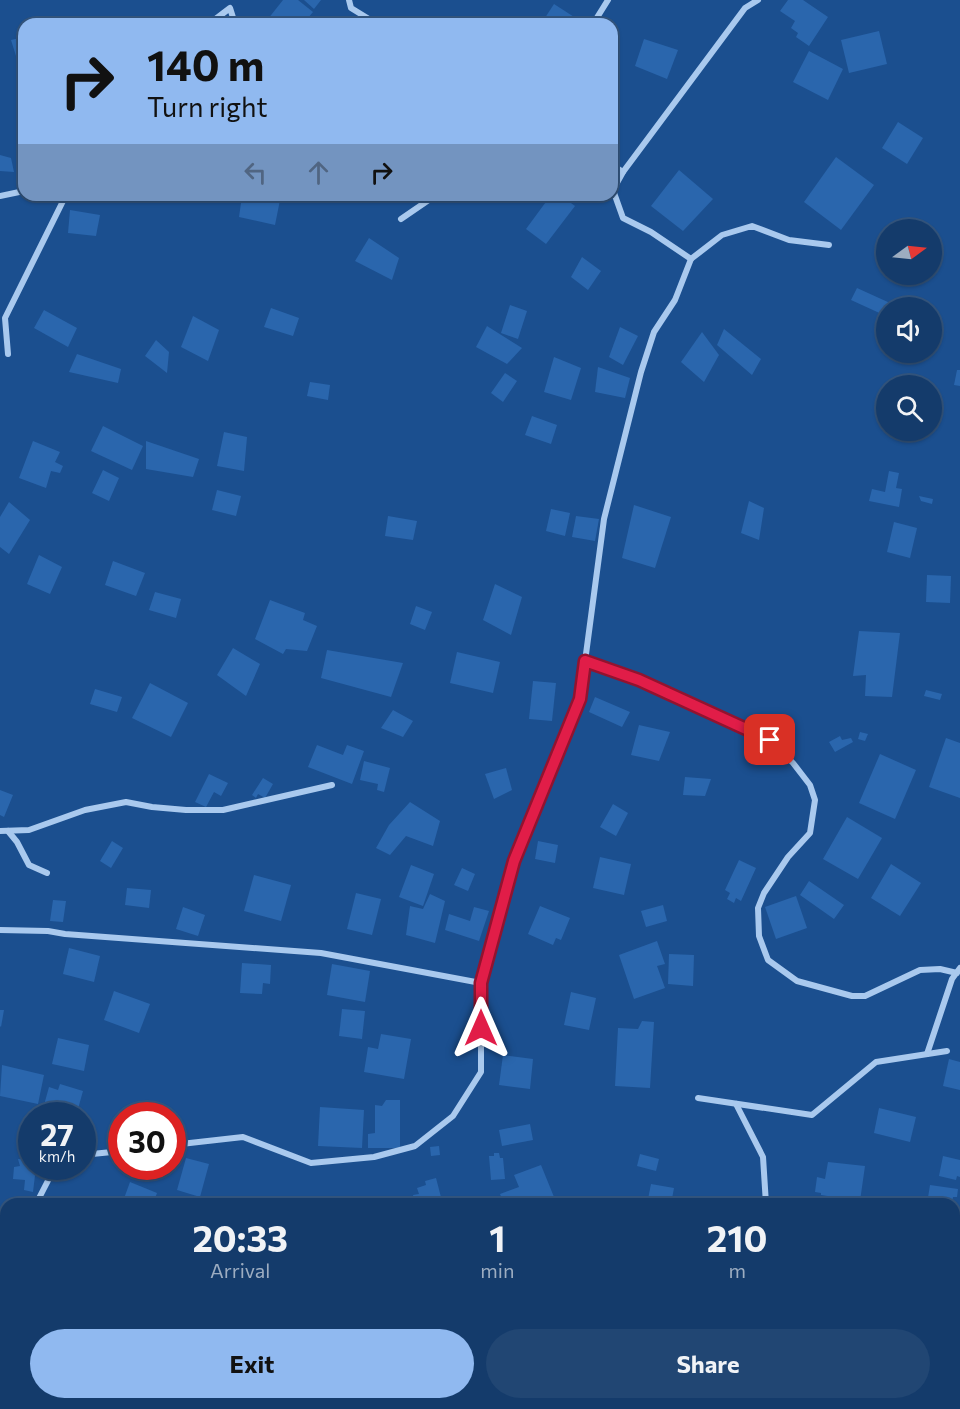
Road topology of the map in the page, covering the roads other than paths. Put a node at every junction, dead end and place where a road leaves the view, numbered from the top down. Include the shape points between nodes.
1 (348, 0) edge
2 (608, 0) edge
3 (758, 0) edge
4 (217, 18) edge
5 (233, 18) edge
6 (366, 18) edge
7 (597, 18) edge
8 (618, 169) edge
9 (623, 172) junction
10 (618, 181) edge
11 (18, 192) edge
12 (0, 196) edge
13 (63, 201) edge
14 (427, 201) edge
15 (617, 201) edge
16 (401, 219) dead end
17 (829, 245) dead end
18 (691, 259) junction
19 (8, 354) dead end
20 (585, 661) junction
21 (332, 785) dead end
22 (0, 831) edge
23 (8, 831) junction
24 (47, 873) dead end
25 (0, 930) edge
26 (958, 970) edge
27 (481, 983) junction
28 (947, 1051) dead end
29 (927, 1054) junction
30 (698, 1098) dead end
31 (735, 1104) junction
32 (186, 1143) edge
33 (48, 1180) edge
34 (39, 1198) edge
35 (766, 1198) edge

1 - 6 street via 351,8
2 - 7 street
3 - 9 street via 745,8
4 - 5 street via 230,8
8 - 9 street
9 - 10 street
11 - 12 street
13 - 19 street via 5,318
14 - 16 street
15 - 18 street via 623,218
17 - 18 street via 789,240 752,226 722,236
18 - 20 street via 675,300 654,332 640,372 604,519
20 - 26 street via 639,680 770,740 810,785 815,800 810,833 788,857 758,908 759,936 768,960 796,981 852,996 865,996 920,970
20 - 27 street via 580,699 514,861
21 - 23 street via 223,810 186,810 126,802 85,810 29,830
22 - 23 street
23 - 24 street via 29,865
25 - 27 street via 321,953
26 - 29 street
27 - 32 street via 481,1072 453,1116 415,1146 374,1157 311,1163 243,1137
28 - 29 street
29 - 31 street via 876,1062 812,1115
30 - 31 street
31 - 35 street via 763,1157
33 - 34 street

